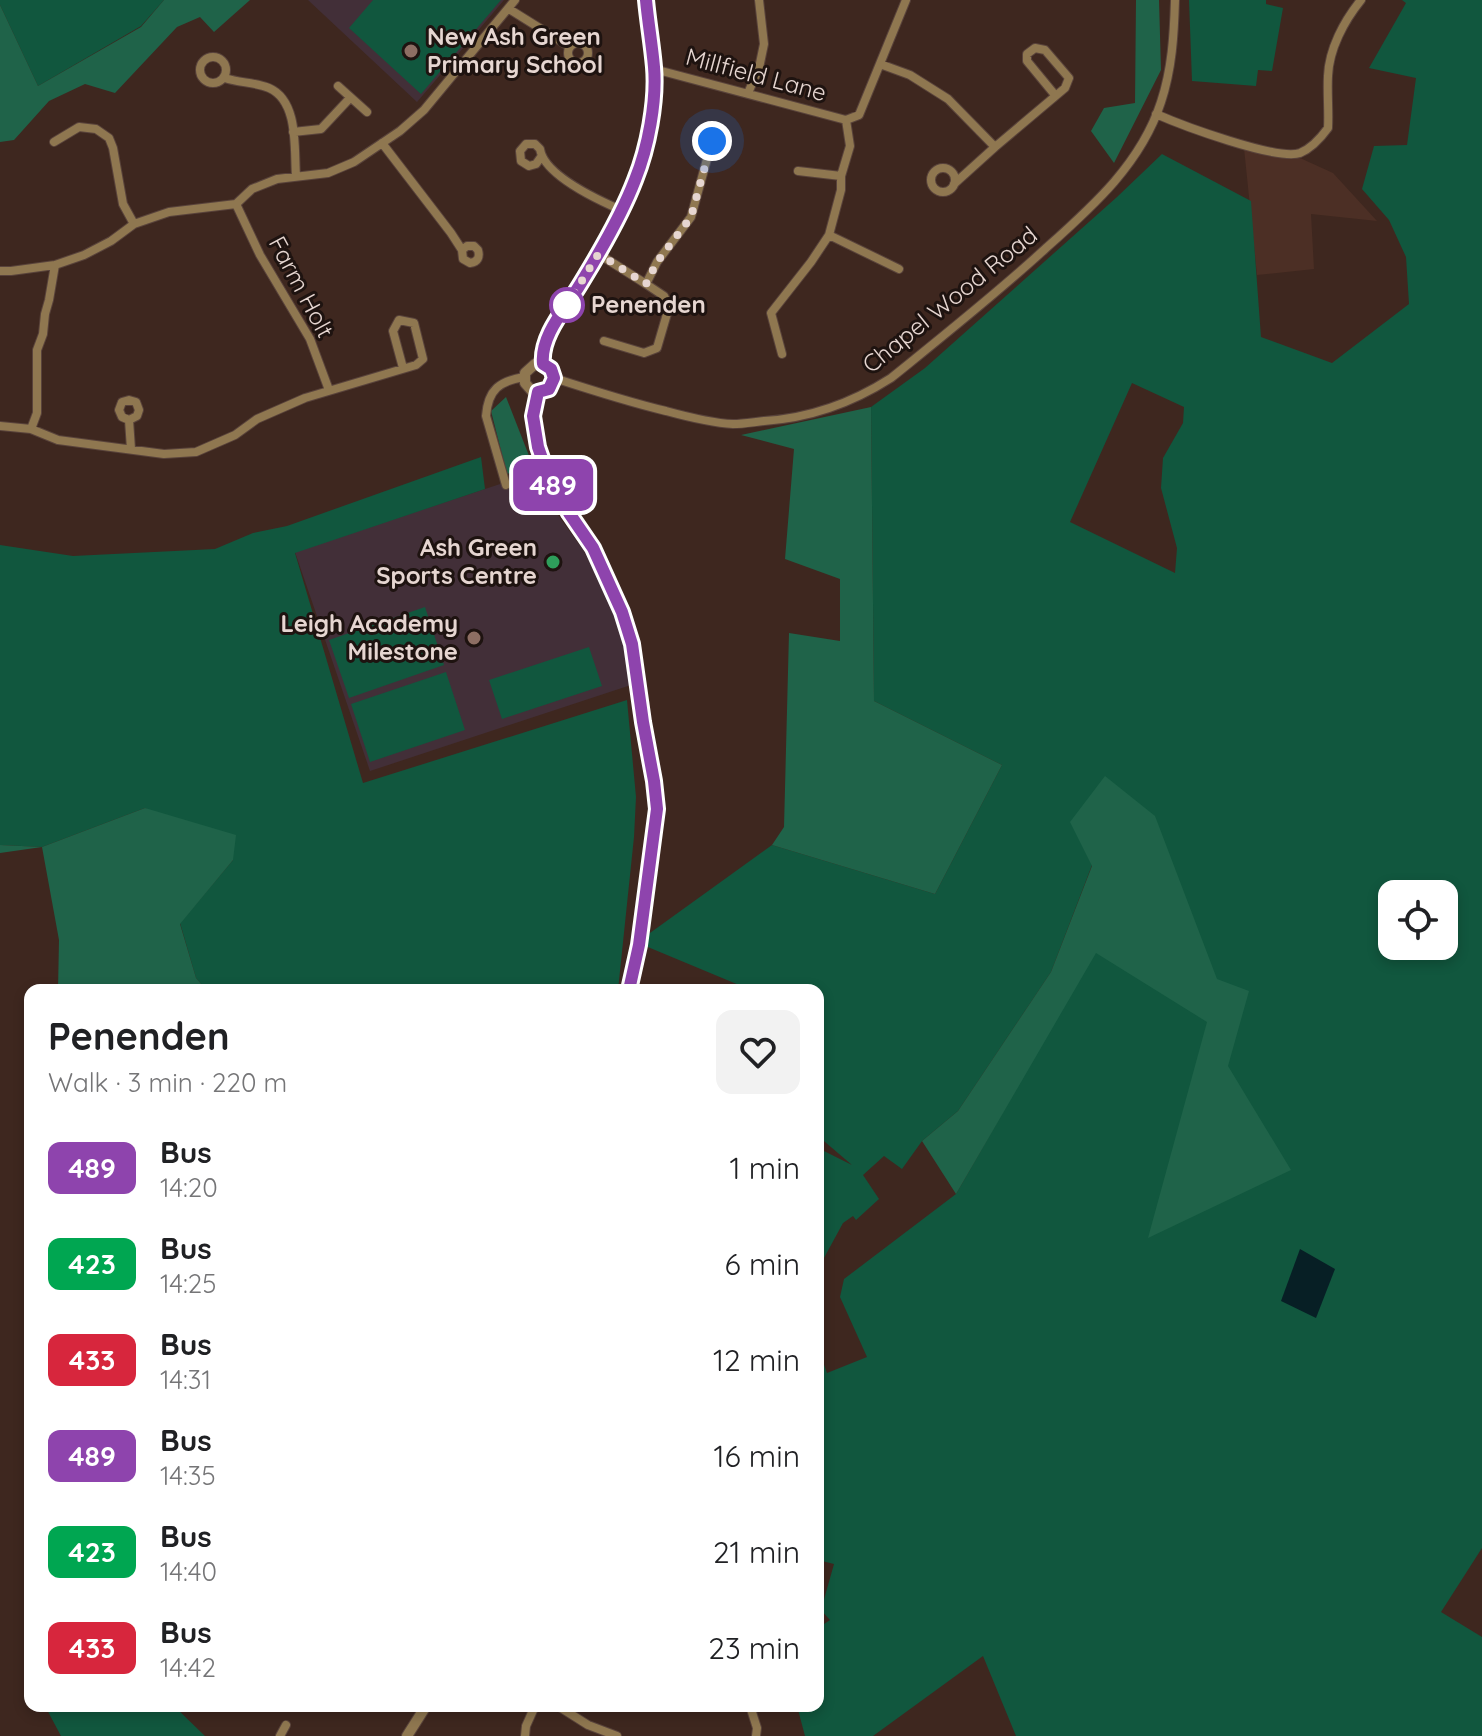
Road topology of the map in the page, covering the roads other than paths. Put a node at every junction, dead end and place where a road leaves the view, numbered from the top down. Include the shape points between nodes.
1 (515, 0) edge
2 (646, 0) edge
3 (759, 0) edge
4 (906, 0) edge
5 (1175, 0) edge
6 (1361, 0) edge
7 (509, 9) junction
8 (570, 47) dead end
9 (880, 64) junction
10 (654, 69) junction
11 (225, 78) dead end
12 (338, 86) dead end
13 (748, 93) junction
14 (1055, 95) junction
15 (350, 98) junction
16 (367, 112) dead end
17 (1156, 114) junction
18 (846, 120) junction
19 (293, 132) junction
20 (712, 141) dead end
21 (54, 142) dead end
22 (382, 143) junction
23 (995, 147) junction
24 (541, 157) dead end
25 (798, 171) dead end
26 (296, 176) junction
27 (841, 176) junction
28 (954, 184) dead end
29 (236, 204) junction
30 (621, 210) junction
31 (134, 224) junction
32 (829, 235) junction
33 (462, 250) dead end
34 (597, 256) junction
35 (55, 265) junction
36 (899, 269) dead end
37 (0, 271) edge
38 (646, 284) junction
39 (604, 341) dead end
40 (782, 354) dead end
41 (543, 364) junction
42 (403, 368) junction
43 (524, 377) junction
44 (554, 378) junction
45 (329, 390) junction
46 (538, 392) junction
47 (129, 420) dead end
48 (0, 426) edge
49 (31, 429) junction
50 (131, 449) junction
51 (506, 485) dead end
52 (631, 984) edge
53 (422, 1712) edge
54 (532, 1712) edge
55 (567, 1712) edge
56 (752, 1712) edge
57 (286, 1725) dead end
58 (280, 1736) edge
59 (407, 1736) edge
60 (525, 1736) edge
61 (617, 1736) edge
62 (756, 1736) edge

1 - 7 street
2 - 10 street
3 - 13 street via 764,44
4 - 9 street
5 - 17 street, Chapel Wood Road via 1171,56
6 - 17 street via 1336,41 1328,72 1328,128 1307,149 1296,154 1247,145
7 - 8 street
7 - 22 street via 424,110
9 - 18 street via 859,115
9 - 23 street via 948,99
10 - 13 street, Millfield Lane
10 - 30 street via 644,152
11 - 19 street via 277,92 289,107
12 - 15 street
13 - 18 street, Millfield Lane
14 - 14 street via 1069,78 1045,50 1035,48 1027,61
14 - 23 street
15 - 16 street
15 - 19 street via 321,129
17 - 44 street, Chapel Wood Road via 1137,153 1107,191 1020,272 891,378 839,406 734,424 665,411
18 - 27 street via 850,146
19 - 26 street
20 - 38 street via 691,217
21 - 31 street via 79,127 109,138 123,204
22 - 26 street via 328,173
22 - 33 street
23 - 28 street
24 - 30 street via 582,191
25 - 27 street
26 - 29 street via 252,189
27 - 32 street
29 - 31 street via 169,212
29 - 45 street, Farm Holt via 310,339
30 - 34 street
31 - 35 street via 111,241
32 - 36 street
32 - 40 street via 771,313
34 - 38 street
34 - 41 street via 550,333
35 - 37 street
35 - 49 street via 37,350 37,413
38 - 39 street via 664,296 669,307 657,348 644,353
41 - 43 street via 531,366
41 - 44 street
42 - 42 street via 423,359 414,323 399,320 393,331
42 - 45 street
43 - 46 street via 528,388
43 - 51 street via 503,382 487,404
44 - 46 street via 549,389
45 - 50 street via 257,419 196,452
46 - 52 street via 533,416 545,467 593,548 629,634 654,781 657,809
47 - 50 street
48 - 49 street
49 - 50 street via 58,440
53 - 59 street
54 - 60 street
55 - 61 street
56 - 62 street
57 - 58 street

